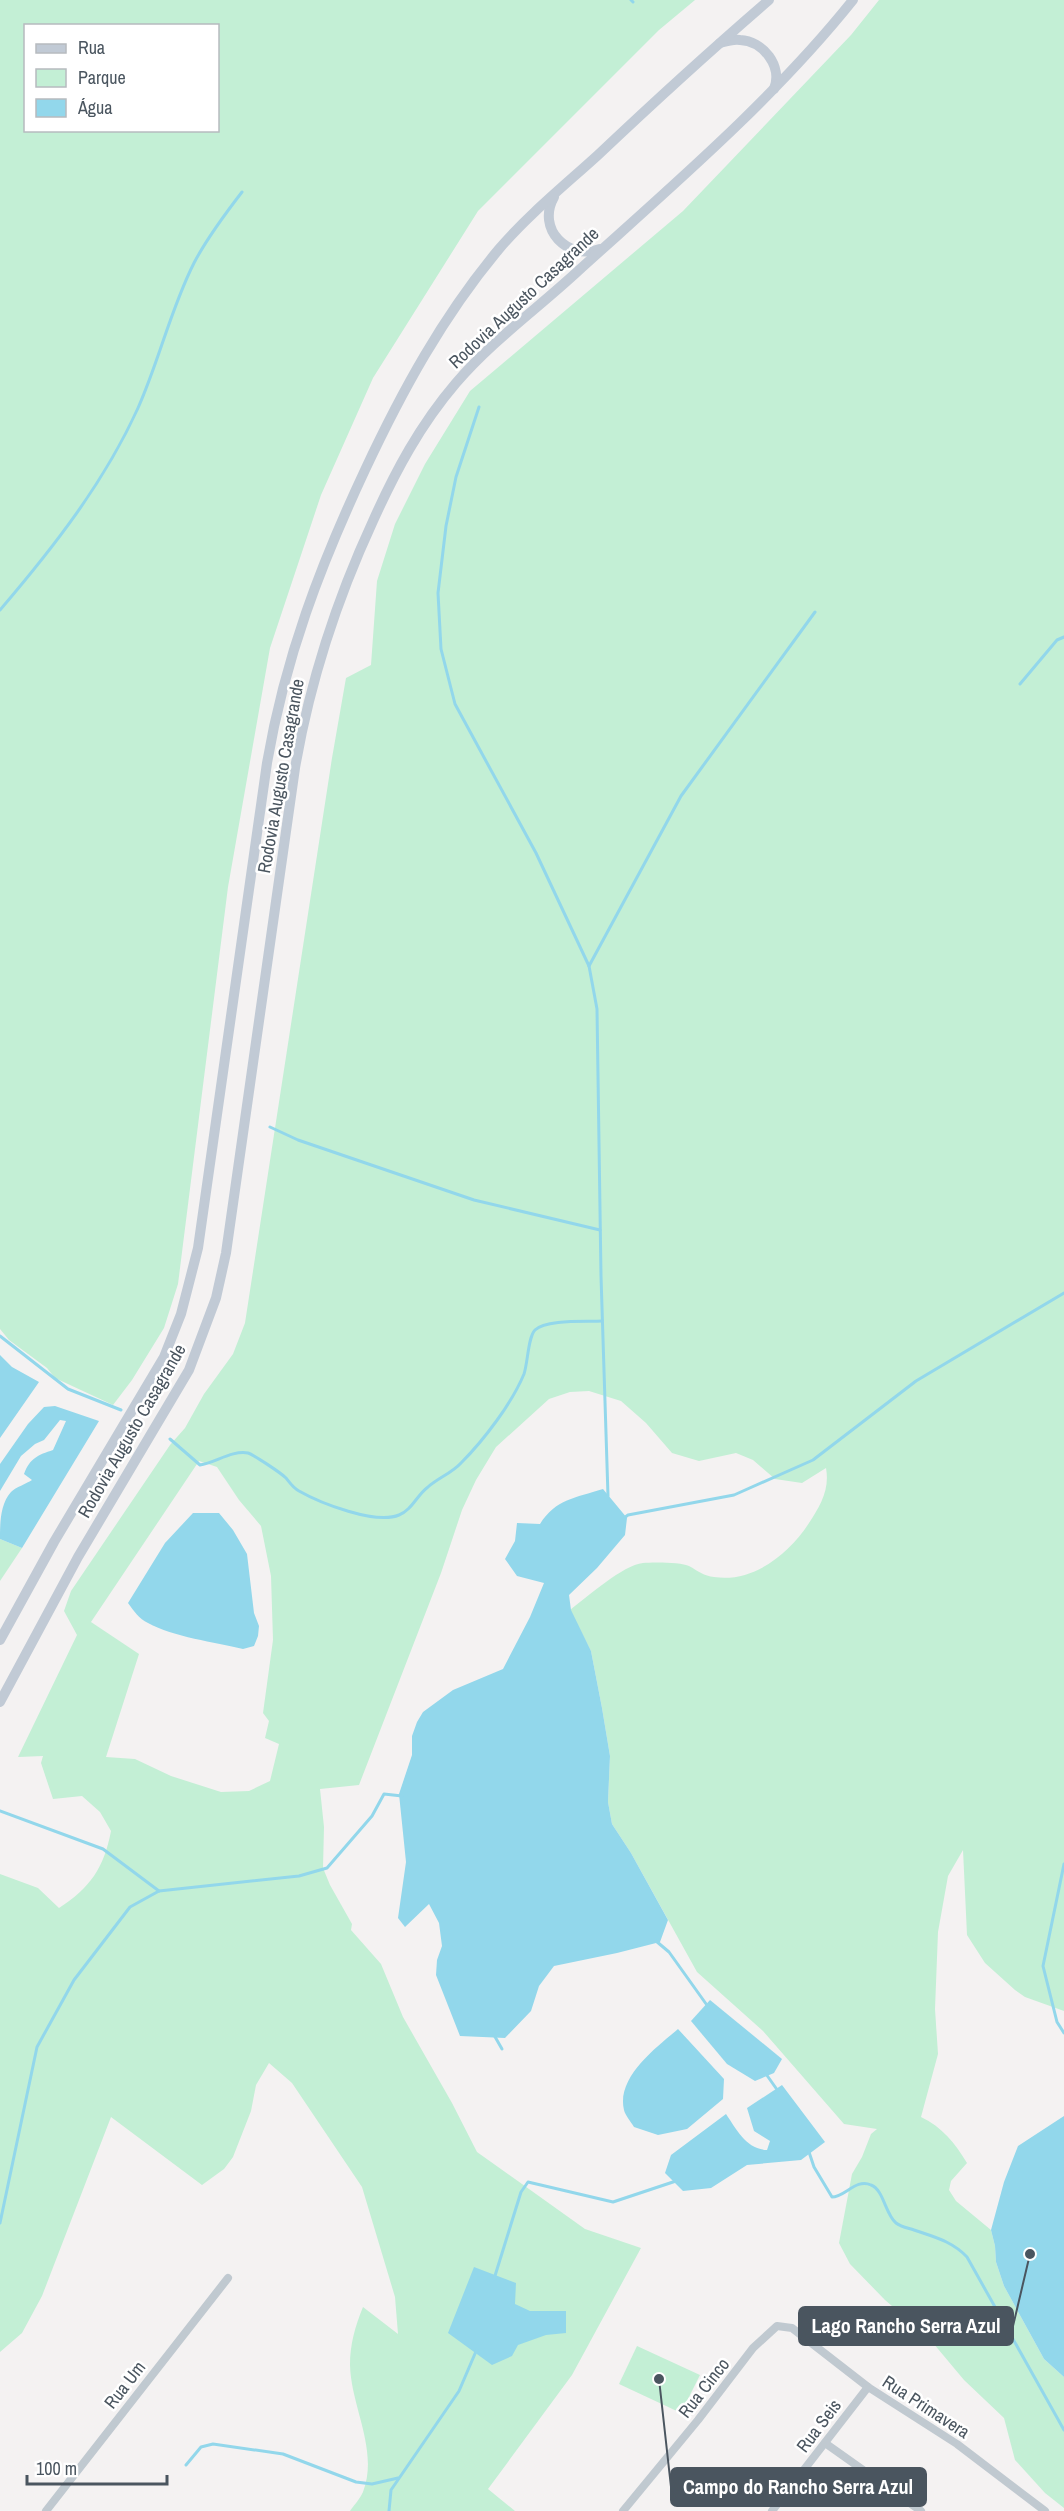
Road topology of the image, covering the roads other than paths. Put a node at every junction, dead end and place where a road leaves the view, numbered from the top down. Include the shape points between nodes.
1 (769, 0) edge
2 (853, 0) edge
3 (720, 43) junction
4 (772, 92) junction
5 (560, 190) junction
6 (612, 240) junction
7 (0, 1640) edge
8 (0, 1702) edge
9 (228, 2278) dead end
10 (792, 2328) joint
11 (868, 2387) junction
12 (825, 2443) junction
13 (46, 2511) edge
14 (623, 2511) edge
15 (772, 2511) edge
16 (921, 2511) edge
17 (1045, 2511) edge

1 - 3 main road, Rodovia Augusto Casagrande
2 - 4 main road, Rodovia Augusto Casagrande
3 - 4 main road via 747,41 765,51 775,69
3 - 5 main road, Rodovia Augusto Casagrande
4 - 6 main road, Rodovia Augusto Casagrande
5 - 6 main road via 551,201 548,215 558,240 582,252 602,248
5 - 7 main road, Rodovia Augusto Casagrande via 501,247 440,328 392,413 316,580 272,732 199,1239 188,1291 164,1357
6 - 8 main road, Rodovia Augusto Casagrande via 488,349 438,405 397,470 346,582 314,679 297,758 226,1253 216,1298 189,1370 78,1557
9 - 13 street, Rua Um
10 - 11 street, Rua Primavera
10 - 14 street, Rua Cinco via 777,2326 753,2348
11 - 12 street, Rua Seis
11 - 17 street, Rua Primavera via 957,2444
12 - 15 street, Rua Seis
12 - 16 street

